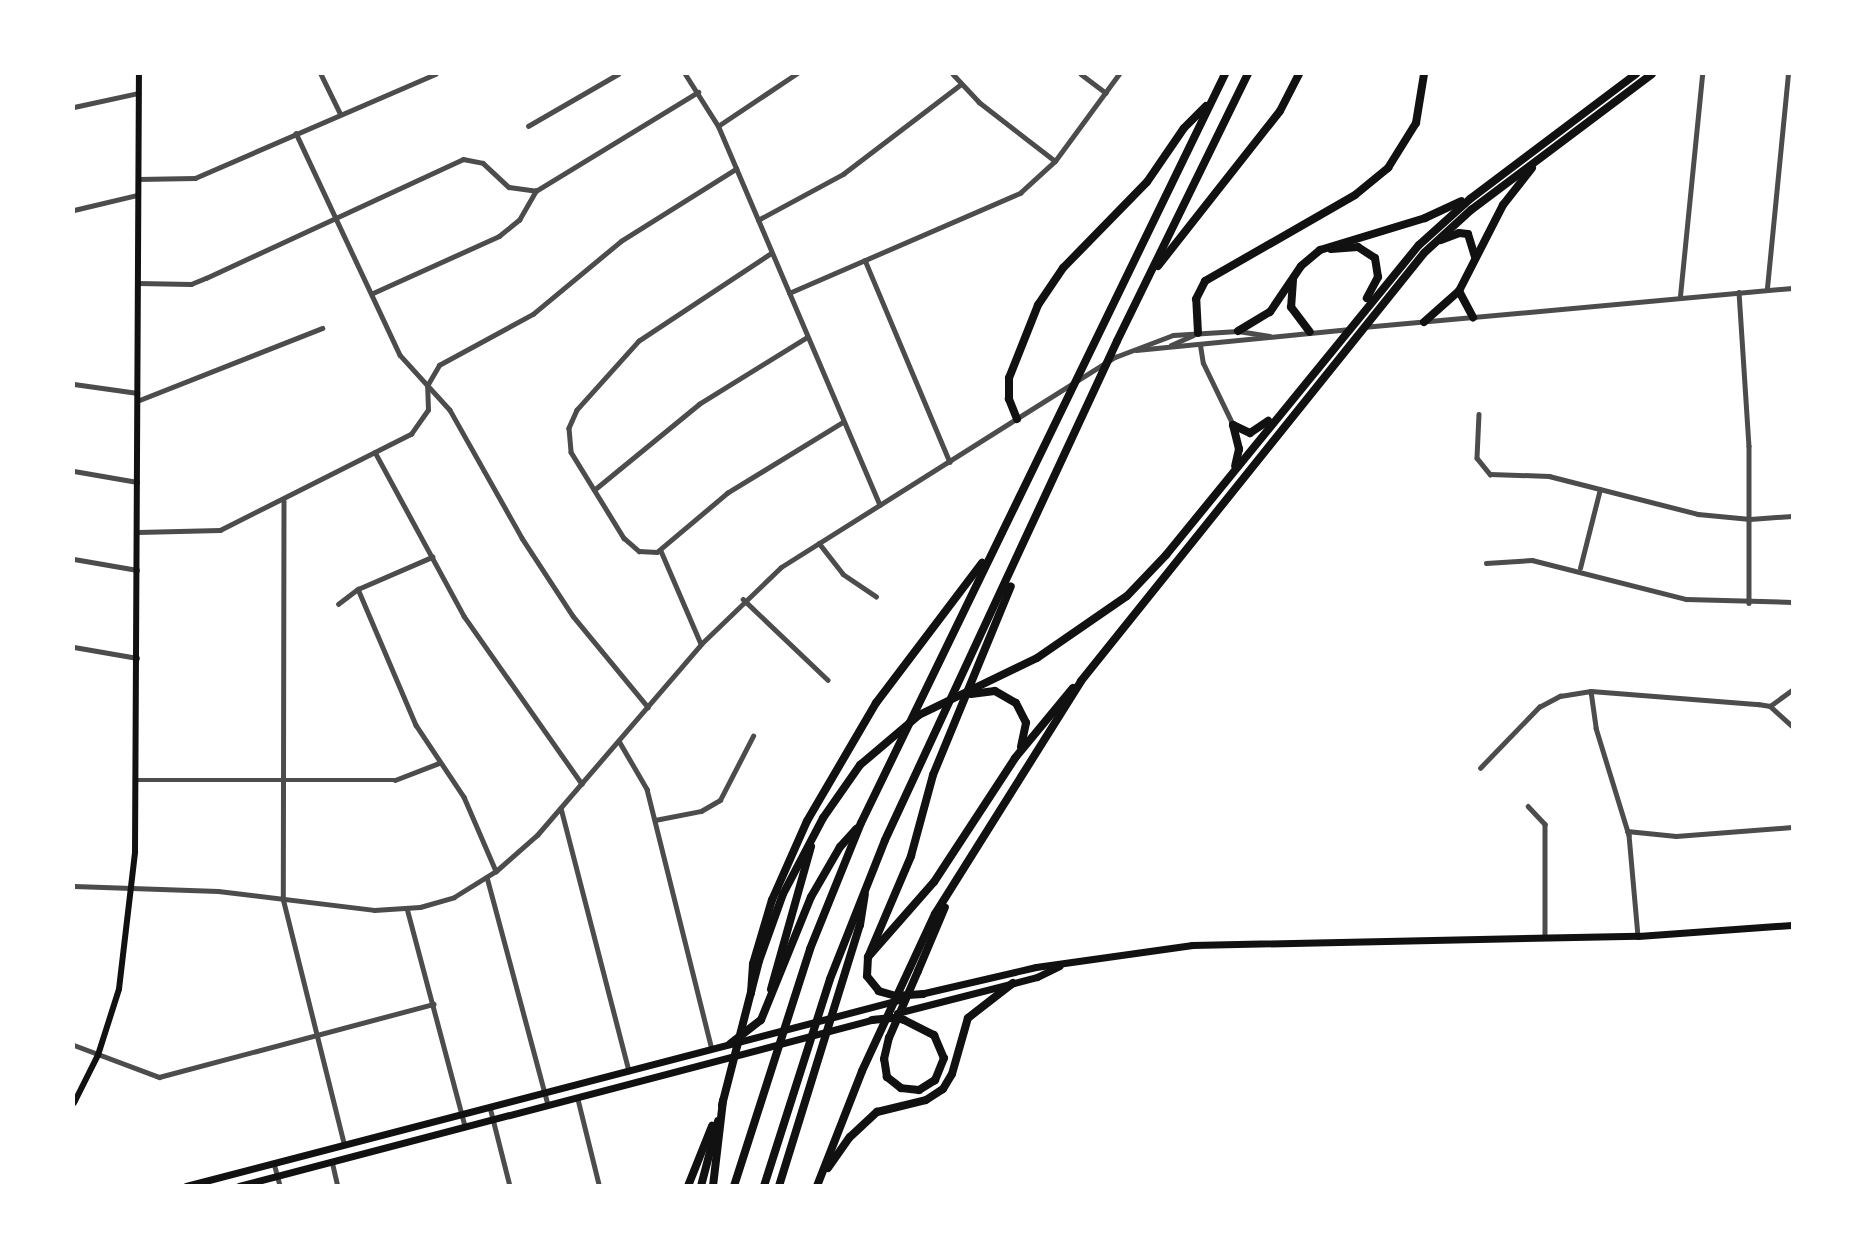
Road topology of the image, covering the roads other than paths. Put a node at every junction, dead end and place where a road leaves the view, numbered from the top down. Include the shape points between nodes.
1 (139, 74) edge
2 (321, 74) edge
3 (435, 74) edge
4 (618, 74) edge
5 (685, 74) edge
6 (796, 74) edge
7 (953, 74) edge
8 (1081, 74) edge
9 (1119, 74) edge
10 (1225, 74) edge
11 (1248, 74) edge
12 (1299, 74) edge
13 (1424, 74) edge
14 (1636, 74) edge
15 (1652, 74) edge
16 (1702, 74) edge
17 (1788, 74) edge
18 (961, 84) junction
19 (699, 91) junction
20 (138, 93) junction
21 (1106, 93) junction
22 (1211, 102) junction
23 (74, 107) edge
24 (340, 113) junction
25 (528, 126) dead end
26 (718, 126) junction
27 (296, 133) junction
28 (1543, 155) junction
29 (1055, 161) junction
30 (736, 169) junction
31 (137, 179) junction
32 (536, 191) junction
33 (1479, 192) junction
34 (137, 195) junction
35 (74, 210) edge
36 (338, 217) junction
37 (758, 220) junction
38 (1432, 245) junction
39 (772, 253) junction
40 (1314, 253) junction
41 (1475, 259) junction
42 (865, 260) junction
43 (1296, 273) junction
44 (1146, 282) junction
45 (137, 284) junction
46 (1767, 288) junction
47 (1793, 288) edge
48 (1460, 291) junction
49 (1739, 291) junction
50 (373, 292) junction
51 (789, 293) junction
52 (1680, 296) junction
53 (1473, 317) junction
54 (1355, 319) junction
55 (1424, 322) junction
56 (322, 328) dead end
57 (1237, 331) junction
58 (1310, 332) junction
59 (1198, 333) junction
60 (1270, 336) junction
61 (807, 337) junction
62 (1200, 345) junction
63 (1165, 348) junction
64 (1130, 350) junction
65 (74, 384) edge
66 (427, 386) junction
67 (137, 397) junction
68 (1283, 408) junction
69 (1479, 414) dead end
70 (1017, 419) junction
71 (843, 422) junction
72 (1233, 425) junction
73 (374, 452) junction
74 (950, 462) junction
75 (74, 471) edge
76 (1233, 471) junction
77 (138, 482) junction
78 (1600, 489) junction
79 (594, 490) junction
80 (284, 500) junction
81 (880, 505) junction
82 (1793, 516) edge
83 (1750, 519) junction
84 (138, 532) junction
85 (1001, 534) junction
86 (819, 542) junction
87 (1023, 550) junction
88 (661, 551) junction
89 (432, 557) junction
90 (74, 559) edge
91 (1486, 563) dead end
92 (1580, 568) junction
93 (138, 570) junction
94 (358, 589) junction
95 (876, 596) dead end
96 (743, 598) junction
97 (1749, 603) junction
98 (1793, 603) edge
99 (338, 604) dead end
100 (701, 644) junction
101 (74, 647) edge
102 (138, 658) junction
103 (828, 680) dead end
104 (1081, 681) junction
105 (1793, 690) edge
106 (1591, 691) junction
107 (1770, 706) junction
108 (648, 707) junction
109 (931, 708) junction
110 (1793, 726) edge
111 (753, 736) dead end
112 (619, 741) junction
113 (1016, 758) junction
114 (439, 763) junction
115 (1480, 768) dead end
116 (285, 779) junction
117 (136, 780) junction
118 (582, 785) junction
119 (1528, 806) dead end
120 (561, 808) junction
121 (823, 818) junction
122 (655, 820) junction
123 (862, 823) junction
124 (1793, 828) edge
125 (1627, 831) junction
126 (496, 871) junction
127 (487, 877) junction
128 (958, 878) junction
129 (867, 880) junction
130 (74, 886) edge
131 (131, 886) junction
132 (284, 900) junction
133 (407, 908) junction
134 (1793, 925) edge
135 (1638, 936) junction
136 (1545, 939) junction
137 (868, 957) junction
138 (1060, 966) junction
139 (1013, 983) junction
140 (751, 993) junction
141 (923, 994) junction
142 (433, 1004) junction
143 (765, 1012) junction
144 (872, 1020) junction
145 (316, 1035) junction
146 (730, 1044) junction
147 (74, 1045) edge
148 (712, 1049) junction
149 (98, 1055) junction
150 (629, 1071) junction
151 (544, 1093) junction
152 (577, 1097) junction
153 (723, 1101) junction
154 (74, 1103) edge
155 (548, 1105) junction
156 (490, 1107) junction
157 (461, 1114) junction
158 (493, 1119) junction
159 (465, 1126) junction
160 (344, 1143) junction
161 (332, 1161) junction
162 (274, 1162) junction
163 (278, 1175) junction
164 (186, 1185) edge
165 (239, 1185) edge
166 (280, 1185) edge
167 (338, 1185) edge
168 (510, 1185) edge
169 (599, 1185) edge
170 (688, 1185) edge
171 (701, 1185) edge
172 (713, 1185) edge
173 (734, 1185) edge
174 (764, 1185) edge
175 (779, 1185) edge
176 (817, 1185) edge

1 - 20 main road
2 - 24 street
3 - 24 street
4 - 25 street
5 - 19 street
6 - 26 street
7 - 18 street
8 - 21 street
9 - 21 street
10 - 22 highway
11 - 44 highway
12 - 44 highway via 1280,111
13 - 59 highway via 1416,123 1388,168 1355,195 1208,278 1196,299
14 - 33 highway
15 - 28 highway
16 - 52 street
17 - 46 street
18 - 29 street
18 - 37 street via 843,174
19 - 26 street
19 - 32 street
20 - 23 street
20 - 31 main road
21 - 29 street
22 - 70 highway via 1184,128 1147,182 1074,255 1043,295 1010,372 1009,399
22 - 85 highway
24 - 27 street
26 - 30 street
27 - 31 street via 195,178
27 - 36 street
28 - 38 highway
28 - 41 highway via 1510,194
29 - 42 street via 1007,200
30 - 37 street
30 - 66 street via 621,241 533,314 452,354 432,373
31 - 34 main road
32 - 36 street via 509,187 483,163 470,158
32 - 50 street via 519,220 499,236
33 - 40 highway via 1425,218 1339,241
33 - 54 highway via 1419,244
34 - 35 street
34 - 45 main road
36 - 45 street via 191,284
36 - 50 street
37 - 39 street
38 - 41 highway via 1466,233 1473,241
38 - 104 highway
39 - 51 street
39 - 79 street via 646,335 577,410 569,428 569,447
40 - 43 highway
40 - 54 highway via 1353,246 1378,261 1377,281
41 - 48 highway
42 - 51 street
42 - 74 street
43 - 57 highway via 1270,312
43 - 58 highway via 1291,307
44 - 87 highway
45 - 67 main road
46 - 47 street
46 - 49 street
48 - 53 highway
48 - 55 highway
49 - 52 street
49 - 83 street
50 - 66 street via 400,355
51 - 61 street
52 - 53 street
53 - 55 street
54 - 68 highway
55 - 58 street
56 - 67 street via 148,400
57 - 59 street
57 - 60 street
58 - 60 street
59 - 63 street
59 - 64 street via 1163,337
60 - 62 street
61 - 71 street
61 - 79 street via 693,408 631,464
62 - 63 street
62 - 72 street via 1203,363
63 - 64 street
64 - 70 street
65 - 67 street
66 - 73 street via 428,410 420,424 411,434
66 - 108 street via 450,410 522,538 573,616
67 - 77 main road
68 - 72 highway via 1253,432
68 - 76 highway
69 - 78 street via 1478,458 1485,471 1549,476
70 - 74 street
71 - 81 street
71 - 88 street via 726,493
72 - 76 highway via 1239,449
73 - 80 street
73 - 89 street
74 - 81 street
75 - 77 street
76 - 109 highway via 1159,563 1117,604 1037,658
77 - 84 main road
78 - 83 street via 1699,514
78 - 92 street
79 - 88 street via 634,548
80 - 84 street via 220,530
80 - 116 street
81 - 86 street
82 - 83 street
83 - 97 street
84 - 93 main road
85 - 123 highway
85 - 140 highway via 948,613 876,703 807,821 772,900 753,964
86 - 95 street via 843,573
86 - 96 street
87 - 129 highway
87 - 137 highway via 933,775 911,856
88 - 100 street
89 - 94 street
89 - 118 street via 464,617
90 - 93 street
91 - 92 street via 1517,558
92 - 97 street via 1659,594
93 - 102 main road
94 - 99 street
94 - 114 street via 416,725
96 - 100 street
96 - 103 street
97 - 98 street
100 - 108 street
101 - 102 street
102 - 117 main road
104 - 113 highway via 1060,699
104 - 128 highway
105 - 107 street
106 - 107 street
106 - 115 street via 1560,696 1539,707
106 - 125 street
107 - 110 street
108 - 112 street
109 - 113 highway via 984,691 1005,694 1019,707 1026,723
109 - 121 highway via 877,747
111 - 122 street via 720,800 701,811
112 - 118 street
112 - 122 street via 644,780
113 - 137 highway via 934,882
114 - 116 street via 395,780
114 - 126 street via 472,813
116 - 117 street
116 - 132 street
117 - 131 main road
118 - 120 street
119 - 136 street via 1545,824
120 - 126 street
120 - 150 street
121 - 140 highway via 780,901
121 - 143 highway via 801,878
122 - 148 street
123 - 143 highway via 840,847 811,897
123 - 173 highway via 786,1017
124 - 125 street via 1676,836
125 - 135 street
126 - 127 street
127 - 133 street via 454,897
127 - 151 street
128 - 144 highway via 918,971 889,1038 883,1063 897,1086 919,1090 938,1076 944,1053 934,1035 904,1020
128 - 176 highway via 875,1042
129 - 174 highway
129 - 175 highway via 860,925
130 - 131 street
131 - 132 street
131 - 149 main road via 119,989
132 - 133 street via 374,911
132 - 145 street
133 - 142 street
134 - 135 main road
135 - 136 main road
136 - 138 main road via 1205,944
137 - 141 highway via 867,976 879,991 896,996
138 - 139 main road
138 - 141 main road
139 - 144 main road
139 - 176 highway via 973,1011 962,1030 946,1086 926,1100 892,1105 855,1131
140 - 153 highway
141 - 146 main road
142 - 145 street
142 - 157 street
143 - 146 highway via 752,1031
144 - 152 main road
145 - 149 street via 159,1077
145 - 160 street
146 - 148 main road
147 - 149 street
148 - 150 main road
149 - 154 main road
150 - 151 main road
151 - 155 street
151 - 156 main road
152 - 155 main road
152 - 169 street
153 - 170 highway
153 - 171 highway
153 - 172 highway
155 - 158 main road
156 - 157 main road
156 - 158 street
157 - 159 street
157 - 160 main road
158 - 159 main road
158 - 168 street
159 - 161 main road
160 - 162 main road
161 - 163 main road
161 - 167 street
162 - 163 street
162 - 164 main road
163 - 165 main road
163 - 166 street

